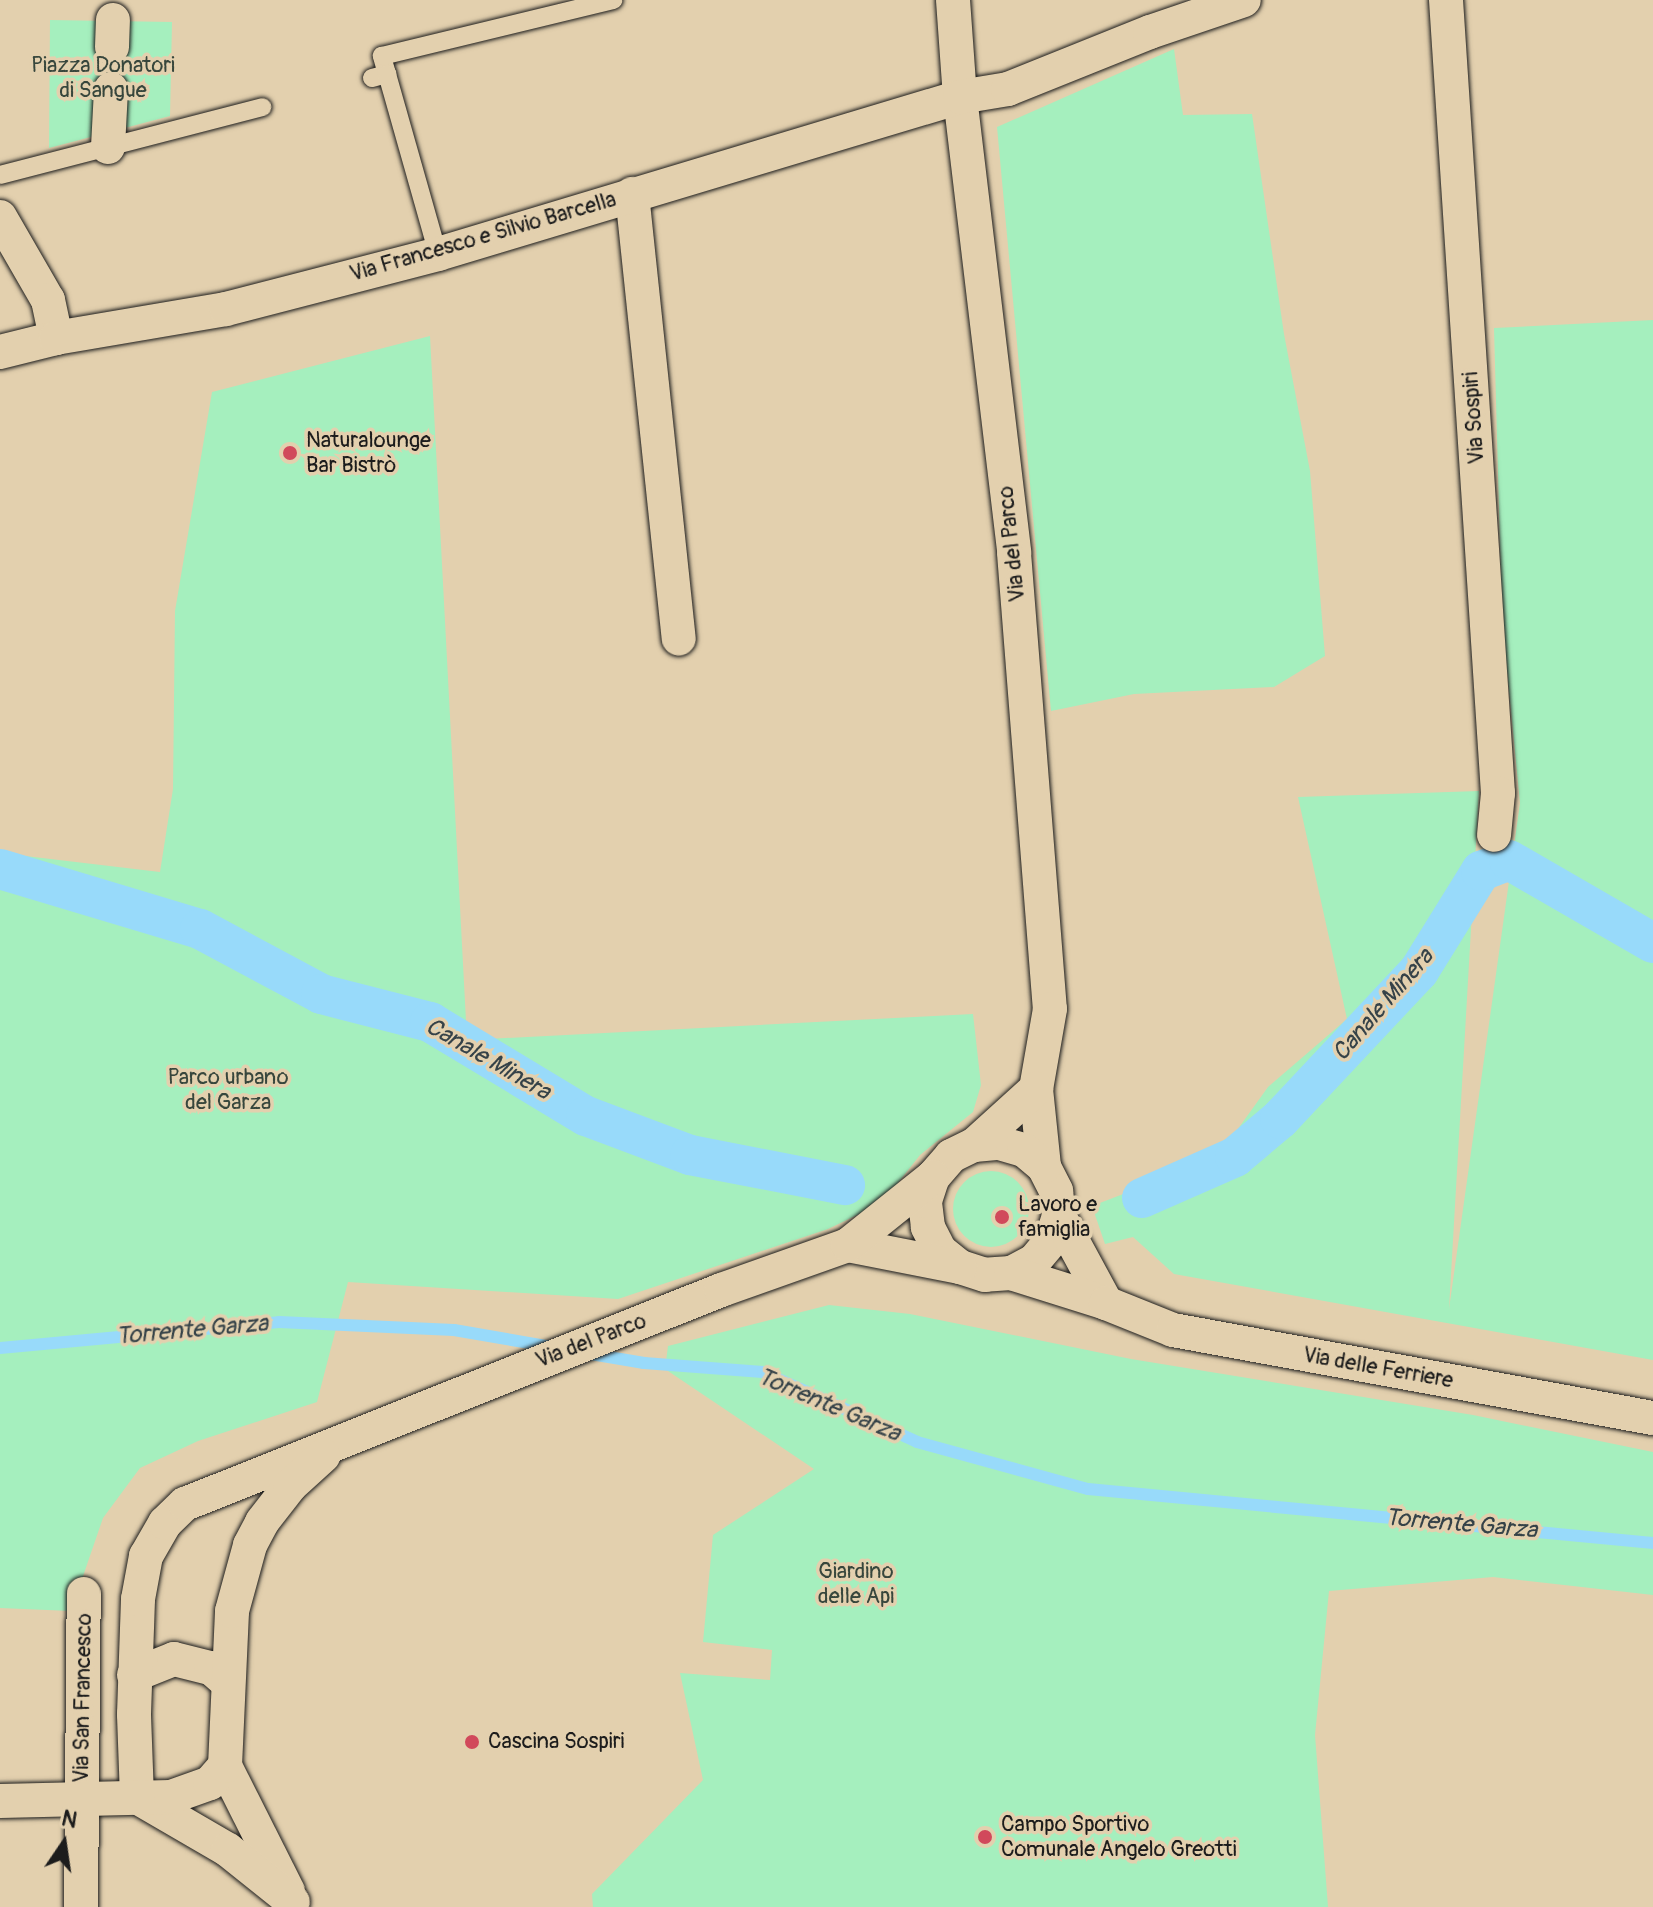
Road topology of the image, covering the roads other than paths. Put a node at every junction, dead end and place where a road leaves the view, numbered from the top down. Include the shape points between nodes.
1 (613, 0) edge
2 (953, 0) edge
3 (1244, 0) edge
4 (1446, 0) edge
5 (111, 89) dead end
6 (960, 97) junction
7 (262, 107) dead end
8 (108, 147) junction
9 (0, 175) edge
10 (632, 194) junction
11 (0, 217) edge
12 (438, 254) junction
13 (56, 338) junction
14 (0, 352) edge
15 (679, 639) dead end
16 (1494, 835) dead end
17 (1036, 1089) junction
18 (974, 1145) junction
19 (1044, 1167) junction
20 (933, 1177) junction
21 (1059, 1216) junction
22 (848, 1245) junction
23 (960, 1267) junction
24 (1011, 1273) junction
25 (1106, 1303) junction
26 (1653, 1418) edge
27 (336, 1445) junction
28 (84, 1594) dead end
29 (134, 1675) junction
30 (226, 1681) junction
31 (225, 1766) junction
32 (137, 1797) junction
33 (0, 1801) edge
34 (81, 1801) junction
35 (295, 1904) edge
36 (81, 1907) edge

1 - 12 lane via 382,56 380,76 407,173
2 - 6 street, Via del Parco
3 - 6 street, Via Francesco e Silvio Barcella via 1008,89
4 - 16 street, Via Sospiri via 1498,793
5 - 8 street
6 - 10 street, Via Francesco e Silvio Barcella
6 - 17 street, Via del Parco via 1014,553 1050,1009
7 - 8 lane
8 - 9 lane
10 - 12 street, Via Francesco e Silvio Barcella
10 - 15 street
11 - 13 street via 48,300
12 - 13 street, Via Francesco e Silvio Barcella via 226,309
13 - 14 street, Via Francesco e Silvio Barcella
17 - 18 street, Via del Parco
17 - 19 street, Via del Parco
18 - 19 street via 999,1143 1024,1150
18 - 20 street, Via del Parco via 951,1156
19 - 21 street, Via del Parco via 1056,1191
20 - 22 street, Via del Parco
20 - 23 street via 925,1201 928,1227 940,1251
21 - 24 street via 1051,1241 1034,1261
21 - 25 street
22 - 23 street
22 - 27 street, Via del Parco via 514,1371
23 - 24 street via 985,1275
24 - 25 street, Via delle Ferriere
25 - 26 street, Via delle Ferriere via 1173,1330
27 - 29 street, Via del Parco via 185,1504 165,1523 146,1556
27 - 30 street, Via del Parco via 290,1486 250,1545 232,1611
28 - 34 street, Via San Francesco
29 - 30 street via 174,1659 211,1668
29 - 32 street, Via del Parco
30 - 31 street, Via del Parco
31 - 32 street via 210,1783 190,1793
31 - 35 street
32 - 34 street, Via San Francesco
32 - 35 street via 228,1850
33 - 34 street, Via San Francesco
34 - 36 street

